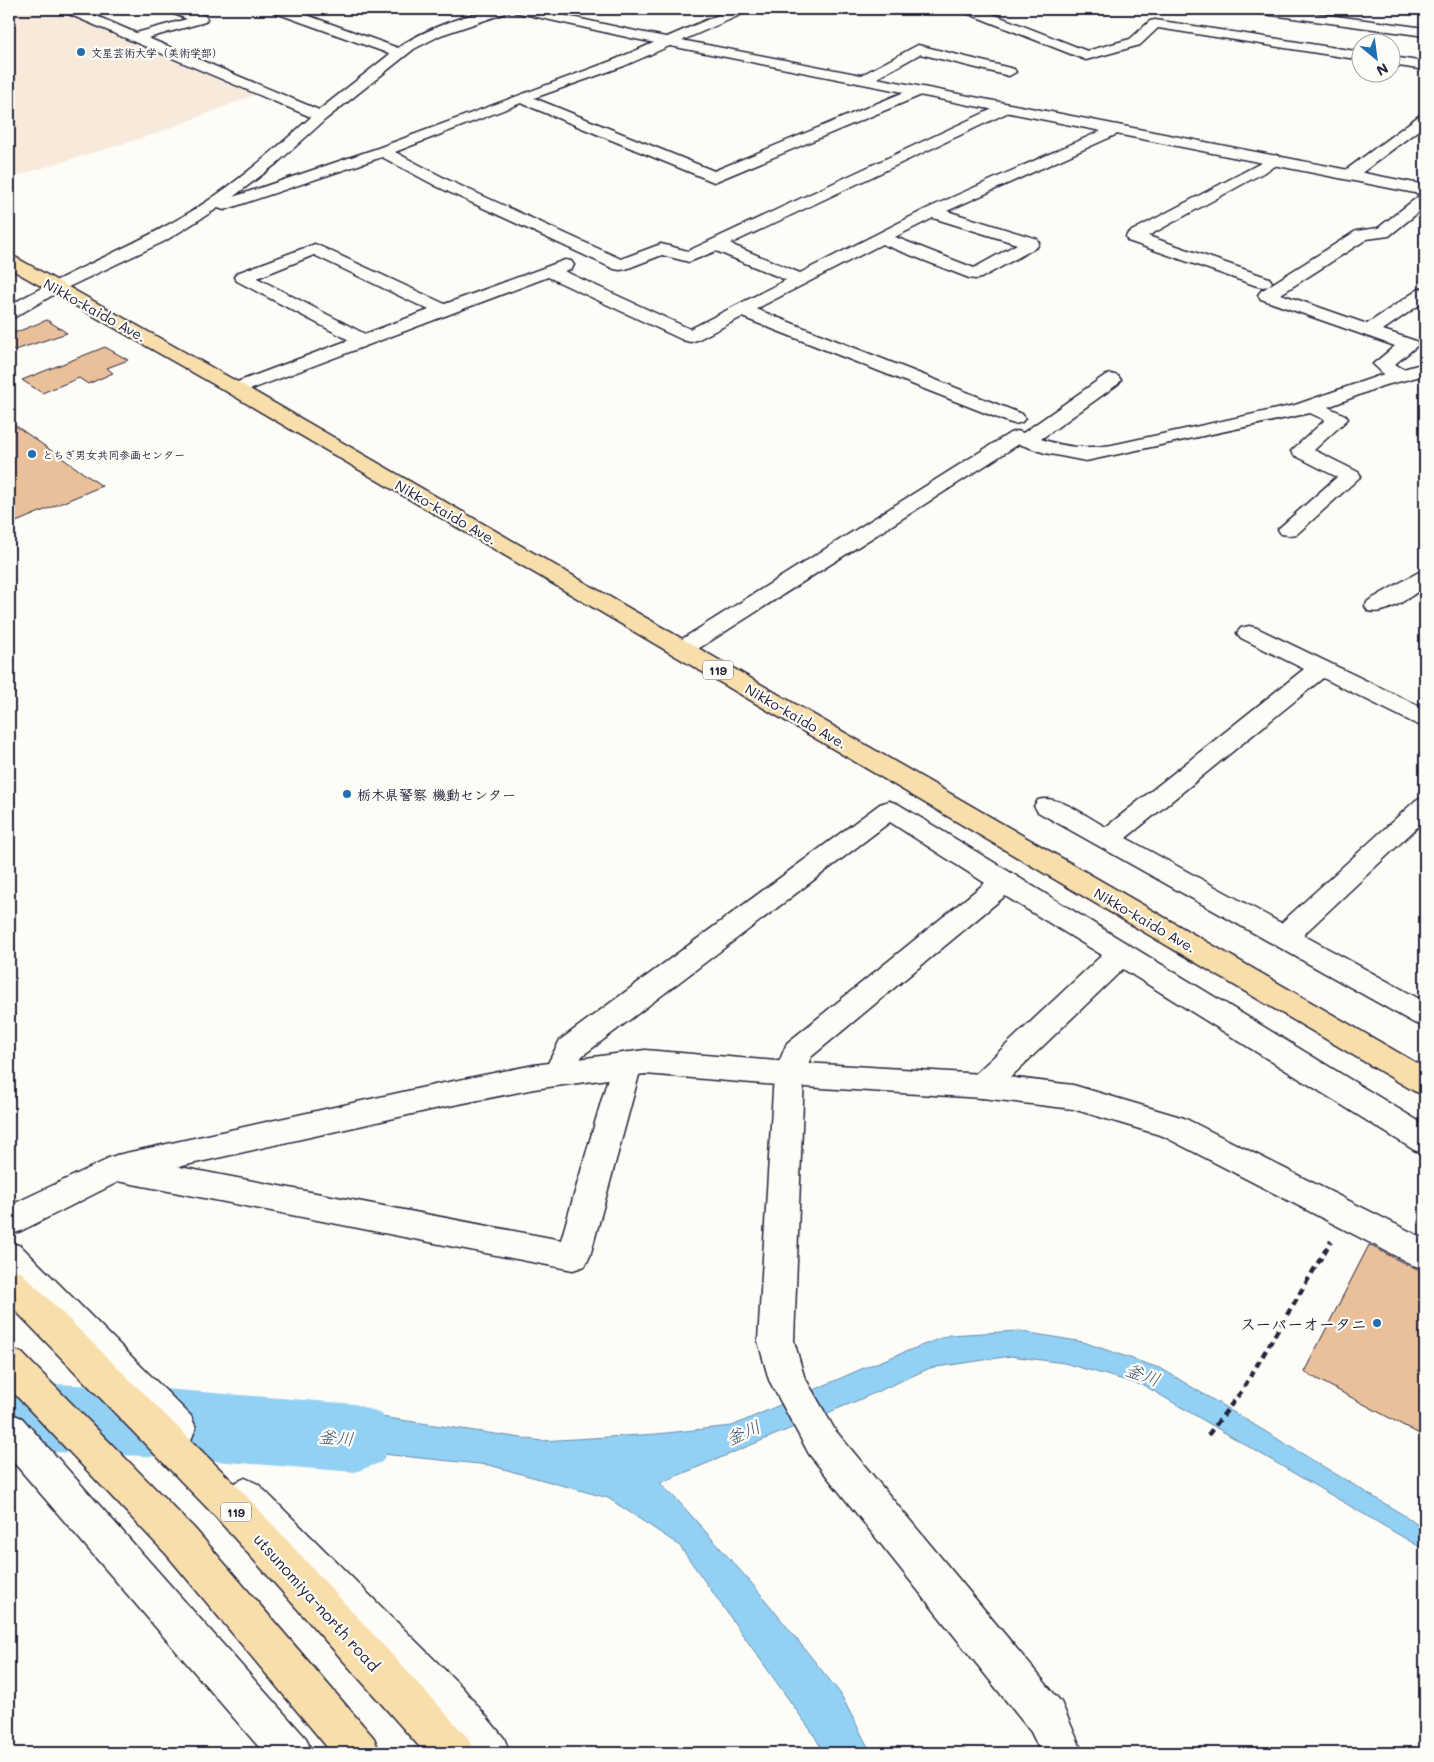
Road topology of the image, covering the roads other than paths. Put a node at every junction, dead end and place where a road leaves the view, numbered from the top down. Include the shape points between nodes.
1 (69, 9) edge
2 (174, 9) edge
3 (278, 9) edge
4 (504, 9) edge
5 (518, 9) edge
6 (742, 9) edge
7 (969, 9) edge
8 (1256, 9) edge
9 (1351, 9) edge
10 (1415, 16) dead end
11 (1359, 24) junction
12 (1421, 35) edge
13 (136, 37) junction
14 (671, 42) junction
15 (400, 53) junction
16 (1352, 54) edge
17 (1402, 63) edge
18 (1425, 66) edge
19 (1009, 72) dead end
20 (863, 80) junction
21 (919, 91) junction
22 (521, 98) junction
23 (1006, 108) junction
24 (321, 116) junction
25 (1425, 118) edge
26 (1117, 130) junction
27 (383, 151) junction
28 (1276, 160) junction
29 (1349, 175) junction
30 (1425, 190) edge
31 (1425, 199) edge
32 (932, 212) junction
33 (199, 214) junction
34 (882, 238) junction
35 (715, 244) junction
36 (594, 254) junction
37 (9, 261) edge
38 (549, 271) junction
39 (799, 279) junction
40 (1263, 282) dead end
41 (54, 287) junction
42 (1425, 293) edge
43 (741, 310) junction
44 (445, 311) junction
45 (9, 313) edge
46 (1369, 331) junction
47 (364, 341) junction
48 (1425, 369) edge
49 (1399, 375) junction
50 (1111, 380) dead end
51 (236, 389) junction
52 (1312, 406) junction
53 (1015, 418) dead end
54 (1026, 440) junction
55 (1290, 529) dead end
56 (1425, 578) edge
57 (1376, 606) dead end
58 (1249, 633) dead end
59 (682, 650) junction
60 (1321, 668) junction
61 (1425, 719) edge
62 (1047, 806) dead end
63 (1425, 806) edge
64 (1108, 839) junction
65 (1004, 882) junction
66 (1284, 936) junction
67 (1121, 954) junction
68 (1425, 1014) edge
69 (627, 1064) junction
70 (558, 1074) junction
71 (789, 1074) junction
72 (1425, 1083) edge
73 (982, 1086) junction
74 (1425, 1141) edge
75 (117, 1168) junction
76 (9, 1221) edge
77 (1425, 1255) edge
78 (9, 1256) edge
79 (9, 1282) edge
80 (9, 1364) edge
81 (9, 1430) edge
82 (291, 1753) edge
83 (359, 1753) edge
84 (453, 1753) edge
85 (489, 1753) edge
86 (1062, 1753) edge

1 - 13 street
2 - 13 street via 200,19
3 - 15 street
4 - 15 street via 436,32
5 - 14 street
6 - 14 street
7 - 16 street via 1086,56 1136,42 1160,19
8 - 11 street
9 - 11 street
10 - 12 street
11 - 12 street
13 - 24 street
14 - 20 street
14 - 22 street
15 - 24 street
17 - 18 street
19 - 20 street via 918,49
20 - 21 street
21 - 22 street via 714,177
21 - 23 street
22 - 27 street
23 - 26 street
23 - 35 street
24 - 33 street via 271,161
25 - 29 street
26 - 28 street
26 - 32 street
27 - 33 street
27 - 36 street via 444,184
28 - 29 street
28 - 40 street via 1134,237
29 - 30 street
31 - 46 street via 1383,232 1362,235 1268,295
32 - 34 street
32 - 34 street via 1031,243 975,274
33 - 41 street via 159,237
34 - 39 street
35 - 36 street via 689,256 661,250 620,265
35 - 39 street
36 - 38 street
37 - 41 highway, Nikko-kaido Ave. / 119
38 - 43 street via 690,336
38 - 44 street
39 - 43 street
41 - 45 street
41 - 51 highway, Nikko-kaido Ave. / 119
42 - 46 street
43 - 53 street
44 - 47 street
44 - 47 street via 315,249 243,277
46 - 49 street via 1409,345 1382,364
47 - 51 street
48 - 49 street
49 - 52 street
50 - 54 street
51 - 59 highway, Nikko-kaido Ave. / 119
52 - 54 street via 1086,455
52 - 55 street via 1338,420 1300,451 1351,476
54 - 59 street via 1018,437
56 - 57 street
58 - 60 street
59 - 72 highway, Nikko-kaido Ave. / 119
60 - 61 street
60 - 64 street
62 - 64 street
63 - 66 street
64 - 66 street
65 - 67 street
65 - 70 street via 889,810 571,1048
65 - 71 street via 816,1035 798,1052
66 - 68 street
67 - 73 street
67 - 74 street
69 - 70 street
69 - 71 street via 645,1062
69 - 75 street via 572,1256
70 - 75 street via 439,1096
71 - 73 street
71 - 86 street via 776,1341 787,1380 822,1442 1046,1717
73 - 77 street via 1073,1097 1173,1127
75 - 76 street
78 - 85 street via 447,1702
79 - 84 highway, utsunomiya-north road / 119 via 227,1502
80 - 83 highway via 181,1542
81 - 82 street

